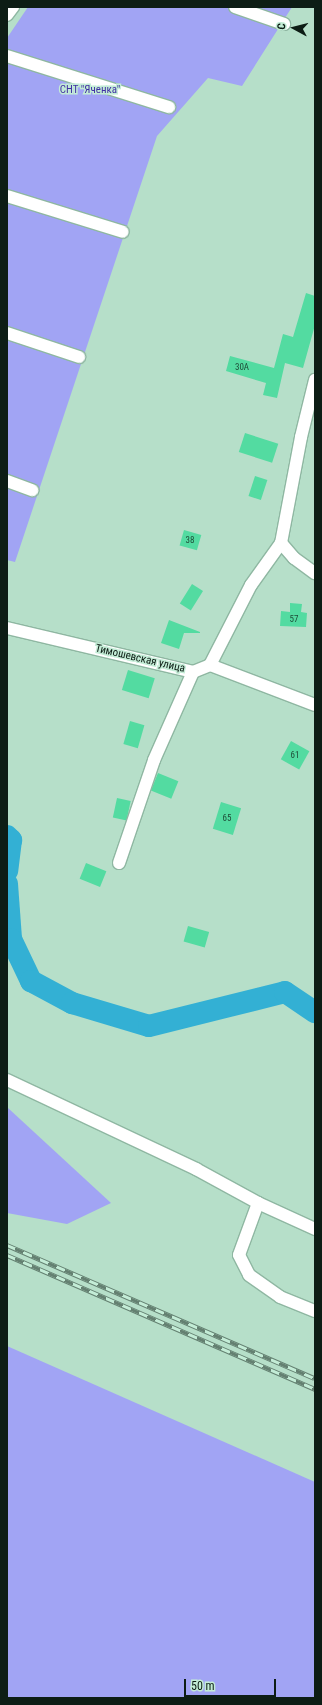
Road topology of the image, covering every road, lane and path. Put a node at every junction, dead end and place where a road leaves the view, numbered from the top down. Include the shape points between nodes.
1 (13, 7) edge
2 (235, 7) edge
3 (7, 15) edge
4 (284, 24) dead end
5 (7, 56) edge
6 (168, 107) dead end
7 (7, 196) edge
8 (123, 232) dead end
9 (7, 333) edge
10 (79, 357) dead end
11 (315, 380) edge
12 (7, 481) edge
13 (32, 490) dead end
14 (281, 543) junction
15 (315, 573) edge
16 (7, 628) edge
17 (210, 665) junction
18 (193, 672) junction
19 (315, 705) edge
20 (119, 863) dead end
21 (7, 1080) edge
22 (264, 1206) junction
23 (315, 1229) edge
24 (315, 1311) edge

1 - 3 street
2 - 4 street
5 - 6 street
7 - 8 street
9 - 10 street
11 - 14 street via 301,437
12 - 13 street
14 - 15 street via 294,558
14 - 17 street via 250,585
16 - 18 street, Тимошевская улица
17 - 18 street, Тимошевская улица
17 - 19 street
18 - 20 street via 154,760
21 - 22 street via 196,1169
22 - 23 street
22 - 24 street via 239,1255 249,1275 280,1297

